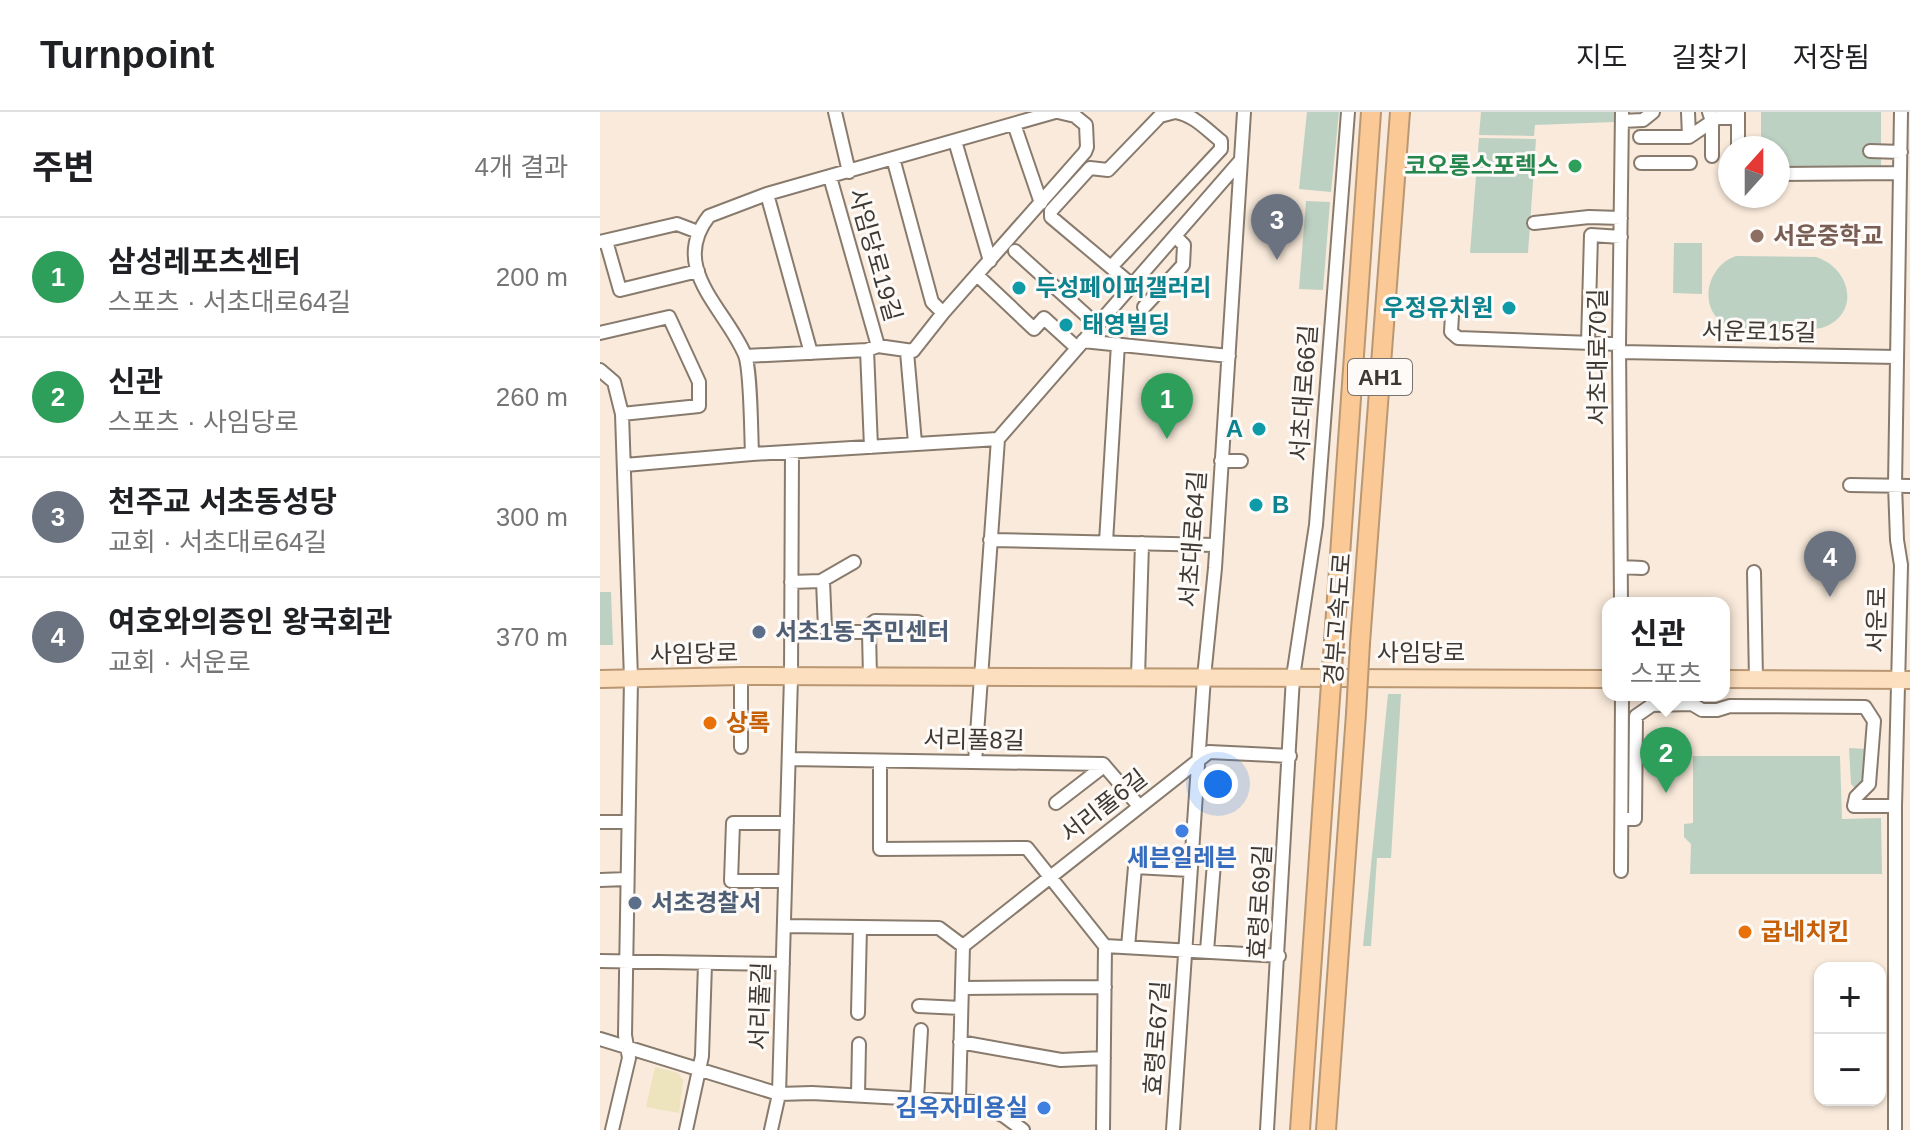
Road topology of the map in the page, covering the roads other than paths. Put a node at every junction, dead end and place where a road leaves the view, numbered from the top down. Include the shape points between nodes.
1 (835, 112) edge
2 (1056, 112) edge
3 (1175, 112) edge
4 (1244, 112) edge
5 (1348, 112) edge
6 (1371, 112) edge
7 (1400, 112) edge
8 (1653, 112) edge
9 (1688, 112) edge
10 (1901, 112) edge
11 (1738, 115) edge
12 (1710, 116) edge
13 (1622, 117) edge
14 (1014, 124) junction
15 (1738, 136) edge
16 (1640, 137) dead end
17 (1663, 137) junction
18 (1689, 137) junction
19 (955, 141) junction
20 (1870, 151) dead end
21 (1901, 152) junction
22 (1712, 156) dead end
23 (893, 158) junction
24 (1241, 160) junction
25 (1641, 163) dead end
26 (1690, 163) dead end
27 (1662, 164) junction
28 (849, 172) junction
29 (1900, 173) junction
30 (1790, 174) edge
31 (830, 177) junction
32 (767, 194) junction
33 (1041, 203) junction
34 (1621, 218) junction
35 (1534, 223) dead end
36 (698, 232) junction
37 (1175, 236) junction
38 (1621, 237) junction
39 (603, 242) edge
40 (1015, 251) dead end
41 (990, 261) junction
42 (1111, 267) junction
43 (698, 271) junction
44 (977, 275) junction
45 (1132, 285) junction
46 (1144, 307) dead end
47 (943, 313) junction
48 (1452, 315) dead end
49 (1097, 325) junction
50 (600, 333) edge
51 (1904, 340) edge
52 (1588, 343) junction
53 (1118, 344) junction
54 (1080, 345) junction
55 (873, 348) junction
56 (1620, 348) junction
57 (907, 352) junction
58 (811, 353) junction
59 (746, 356) junction
60 (1229, 356) junction
61 (1897, 357) junction
62 (600, 370) edge
63 (622, 414) junction
64 (998, 439) junction
65 (915, 443) junction
66 (871, 447) junction
67 (792, 452) junction
68 (752, 454) junction
69 (1221, 461) junction
70 (1241, 461) dead end
71 (625, 465) junction
72 (1850, 485) dead end
73 (1895, 485) junction
74 (1910, 486) edge
75 (990, 540) junction
76 (1106, 542) junction
77 (1142, 543) junction
78 (1215, 545) junction
79 (854, 562) dead end
80 (1621, 567) junction
81 (1642, 568) dead end
82 (1754, 572) dead end
83 (823, 581) junction
84 (791, 582) junction
85 (1905, 591) edge
86 (1621, 597) edge
87 (918, 622) dead end
88 (869, 632) junction
89 (741, 676) junction
90 (791, 677) junction
91 (870, 677) junction
92 (980, 677) junction
93 (1138, 677) junction
94 (1204, 677) junction
95 (1293, 677) junction
96 (600, 679) edge
97 (631, 679) junction
98 (1602, 679) edge
99 (1730, 679) edge
100 (1756, 680) junction
101 (1904, 680) edge
102 (1622, 701) edge
103 (741, 747) dead end
104 (1290, 756) junction
105 (789, 759) junction
106 (1199, 759) junction
107 (880, 761) junction
108 (975, 762) junction
109 (1104, 766) junction
110 (1056, 803) dead end
111 (1139, 806) junction
112 (1895, 806) junction
113 (1627, 819) dead end
114 (600, 822) edge
115 (628, 822) junction
116 (787, 823) junction
117 (1214, 863) dead end
118 (1190, 870) junction
119 (1621, 871) dead end
120 (1050, 877) junction
121 (627, 879) junction
122 (600, 880) edge
123 (785, 881) junction
124 (1896, 885) junction
125 (1910, 886) edge
126 (784, 926) junction
127 (860, 927) junction
128 (963, 946) junction
129 (1105, 946) junction
130 (1128, 947) junction
131 (1185, 949) junction
132 (1207, 951) junction
133 (1279, 956) junction
134 (600, 961) edge
135 (626, 963) junction
136 (705, 964) junction
137 (783, 964) junction
138 (1105, 987) junction
139 (962, 988) junction
140 (919, 1006) dead end
141 (961, 1008) junction
142 (858, 1013) dead end
143 (921, 1030) dead end
144 (600, 1039) edge
145 (960, 1042) junction
146 (859, 1044) dead end
147 (627, 1048) junction
148 (1104, 1058) junction
149 (699, 1070) junction
150 (779, 1094) junction
151 (858, 1095) junction
152 (917, 1098) junction
153 (959, 1099) junction
154 (608, 1127) edge
155 (686, 1130) edge
156 (771, 1130) edge
157 (1023, 1130) edge
158 (1103, 1130) edge
159 (1173, 1130) edge
160 (1267, 1130) edge
161 (1300, 1130) edge
162 (1326, 1130) edge
163 (1895, 1130) edge

1 - 28 street
2 - 14 street, 사임당로19길
2 - 33 street, 사임당로19길 via 1086,125 1087,147
3 - 42 street via 1221,141 1221,149
3 - 42 street via 1160,116 1108,170 1090,168 1051,211 1051,217
4 - 24 street, 서초대로64길
5 - 95 street, 서초대로66길 via 1316,525
6 - 161 highway, 경부고속도로 / AH1, bridge
7 - 162 highway, 경부고속도로 / AH1, bridge
8 - 13 street via 1643,120
9 - 18 street
10 - 21 street, 서운로
11 - 12 street
11 - 15 street
12 - 18 street via 1702,130
12 - 22 street
13 - 34 street, 서초대로70길 via 1628,189
14 - 19 street, 사임당로19길
14 - 33 street
16 - 17 street
17 - 18 street
17 - 27 street
19 - 23 street, 사임당로19길
19 - 41 street
20 - 21 street
21 - 29 street, 서운로
23 - 28 street, 사임당로19길
23 - 47 street, 사임당로19길 via 932,302
24 - 37 street
24 - 60 street, 서초대로64길
25 - 27 street
26 - 27 street
28 - 31 street, 사임당로19길
29 - 30 street
29 - 51 street, 서운로
31 - 32 street, 사임당로19길
31 - 55 street, 사임당로19길
32 - 36 street, 사임당로19길 via 714,213
32 - 58 street
33 - 41 street, 사임당로19길
34 - 35 street
34 - 38 street, 서초대로70길
36 - 39 street via 677,224
36 - 43 street
37 - 45 street
37 - 46 street via 1184,245 1183,265
38 - 52 street via 1591,235
38 - 56 street, 서초대로70길
39 - 43 street via 620,290
40 - 49 street
41 - 44 street, 사임당로19길
42 - 45 street
43 - 59 street
44 - 47 street, 사임당로19길
44 - 54 street via 1034,329 1044,318
45 - 49 street
47 - 57 street, 사임당로19길
48 - 52 street, 서운로15길 via 1451,332 1458,338
49 - 54 street
50 - 63 street via 669,317 699,382 699,406
51 - 61 street, 서운로
52 - 56 street, 서운로15길
53 - 54 street
53 - 60 street
53 - 76 street
54 - 64 street
55 - 57 street, 사임당로19길
55 - 58 street, 사임당로19길
55 - 66 street, 사임당로19길
56 - 61 street, 서운로15길
56 - 80 street, 서초대로70길
57 - 65 street, 사임당로19길
58 - 59 street, 사임당로19길
59 - 68 street
60 - 69 street, 서초대로64길
61 - 73 street, 서운로
62 - 63 street via 614,382
63 - 71 street
64 - 65 street
64 - 75 street
65 - 66 street
66 - 67 street
67 - 68 street
67 - 84 street
68 - 71 street
69 - 70 street
69 - 78 street, 서초대로64길
71 - 97 street
72 - 73 street
73 - 74 street
73 - 85 street, 서운로
75 - 76 street
75 - 92 street
76 - 77 street
77 - 78 street
77 - 93 street
78 - 94 street, 서초대로64길
79 - 83 street
80 - 81 street
80 - 86 street, 서초대로70길
82 - 100 street
83 - 84 street
83 - 88 street via 825,629
84 - 90 street
85 - 101 street, 서운로
87 - 88 street via 875,621
88 - 91 street
89 - 90 main road, 사임당로
89 - 97 main road, 사임당로
89 - 103 street
90 - 91 main road, 사임당로
90 - 105 street, 서리풀길
91 - 92 main road, 사임당로
92 - 93 main road, 사임당로
92 - 108 street
93 - 94 main road, 사임당로
94 - 95 main road, 사임당로
94 - 106 street, 효령로67길
95 - 98 main road, 사임당로
95 - 104 street, 효령로69길
96 - 97 main road, 사임당로
97 - 115 street
99 - 100 main road
100 - 101 main road
101 - 112 street, 서운로
102 - 119 street
104 - 106 street, 서리풀6길 via 1209,752
104 - 133 street, 효령로69길
105 - 107 street, 서리풀8길
105 - 116 street, 서리풀길
106 - 111 street, 서리풀6길
106 - 118 street, 효령로67길
107 - 108 street, 서리풀8길
107 - 120 street via 880,849 1027,848
108 - 109 street, 서리풀8길
109 - 110 street
109 - 111 street
111 - 120 street, 서리풀6길
112 - 113 street via 1854,806 1869,784 1874,721 1865,707 1702,710 1692,704 1652,705 1636,716 1635,819
112 - 124 street, 서운로
114 - 115 street
115 - 121 street
116 - 123 street, 서리풀길
116 - 123 street via 733,823 731,881
117 - 132 street
118 - 130 street via 1135,867
118 - 131 street, 효령로67길
120 - 128 street, 서리풀6길
120 - 129 street
121 - 122 street
121 - 135 street
123 - 126 street, 서리풀길
124 - 125 street
124 - 163 street, 서운로
126 - 127 street
126 - 137 street, 서리풀길
127 - 128 street via 939,928
127 - 142 street
128 - 139 street
129 - 130 street, 효령로67길
129 - 138 street
130 - 131 street, 효령로67길
131 - 132 street, 효령로67길
131 - 159 street, 효령로67길
132 - 133 street, 효령로67길
133 - 160 street, 효령로69길
134 - 135 street
135 - 136 street
135 - 147 street
136 - 137 street
136 - 149 street
137 - 150 street, 서리풀길
138 - 139 street
138 - 148 street
139 - 141 street
140 - 141 street
141 - 145 street
143 - 152 street
144 - 147 street
145 - 148 street via 1061,1060
145 - 153 street
146 - 151 street
147 - 149 street
147 - 154 street via 629,1058
148 - 158 street
149 - 150 street
149 - 155 street
150 - 151 street
150 - 156 street, 서리풀길
151 - 152 street
152 - 153 street
153 - 157 street via 994,1111

